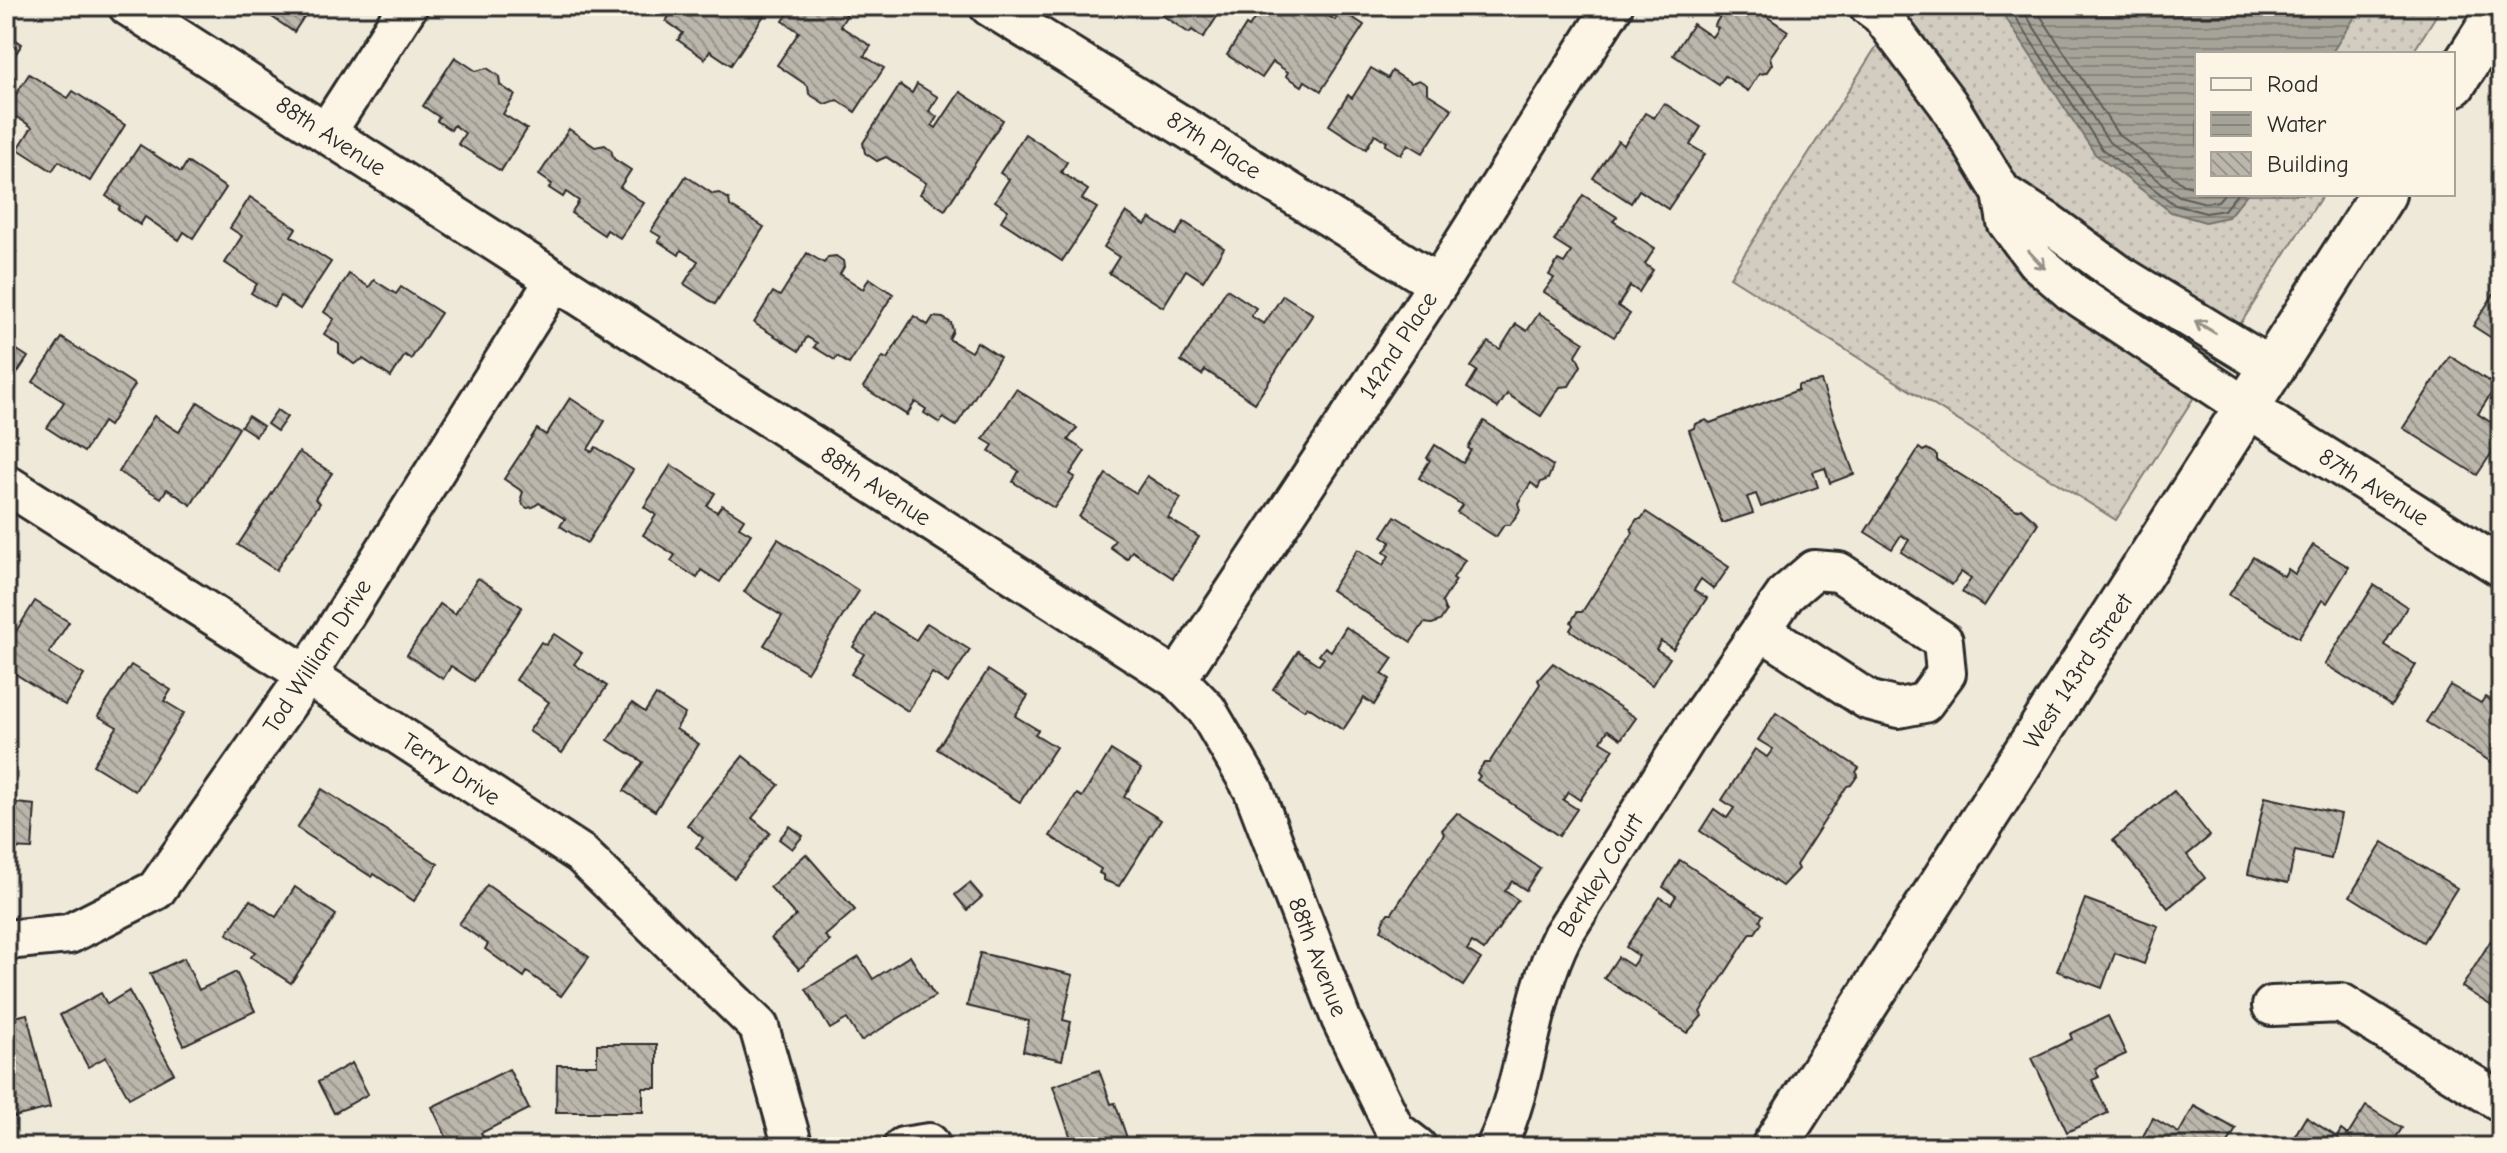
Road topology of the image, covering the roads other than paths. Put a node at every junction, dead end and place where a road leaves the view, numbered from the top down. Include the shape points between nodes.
1 (128, 6) edge
2 (408, 6) edge
3 (989, 6) edge
4 (1613, 6) edge
5 (1869, 6) edge
6 (2501, 9) edge
7 (2455, 81) edge
8 (326, 133) junction
9 (2002, 193) junction
10 (2382, 196) edge
11 (555, 280) junction
12 (1438, 284) junction
13 (2272, 368) junction
14 (2246, 407) junction
15 (6, 484) edge
16 (2501, 567) edge
17 (1761, 630) junction
18 (307, 675) junction
19 (1177, 679) junction
20 (6, 940) edge
21 (2272, 1006) dead end
22 (2501, 1102) edge
23 (793, 1147) edge
24 (1417, 1147) edge
25 (1496, 1147) edge
26 (1774, 1147) edge

1 - 8 street, 88th Avenue
2 - 8 street
3 - 12 street, 87th Place
4 - 12 street, 142nd Place
5 - 9 street via 1948,104
6 - 7 main road
8 - 11 street, 88th Avenue
13 -> 9 street via 2120,275
9 -> 14 street, 87th Avenue via 2007,222 2036,261 2072,292
10 - 13 main road, West 143rd Street
11 - 18 street, Tod William Drive
11 - 19 street, 88th Avenue
12 - 19 street, 142nd Place
13 - 14 main road, West 143rd Street
14 - 16 street, 87th Avenue
14 - 26 main road, West 143rd Street
15 - 18 street, Terry Drive
17 - 17 street, Berkley Court via 1786,594 1814,570 1839,572 1943,641 1946,673 1924,703 1898,708 1868,700
17 - 25 street, Berkley Court via 1695,725 1549,961 1508,1121
18 - 20 street, Tod William Drive via 156,890 69,934
18 - 23 street, Terry Drive via 581,854 759,1027
19 - 24 street, 88th Avenue via 1207,710 1253,789 1341,1019 1395,1130
21 - 22 street via 2341,1003

